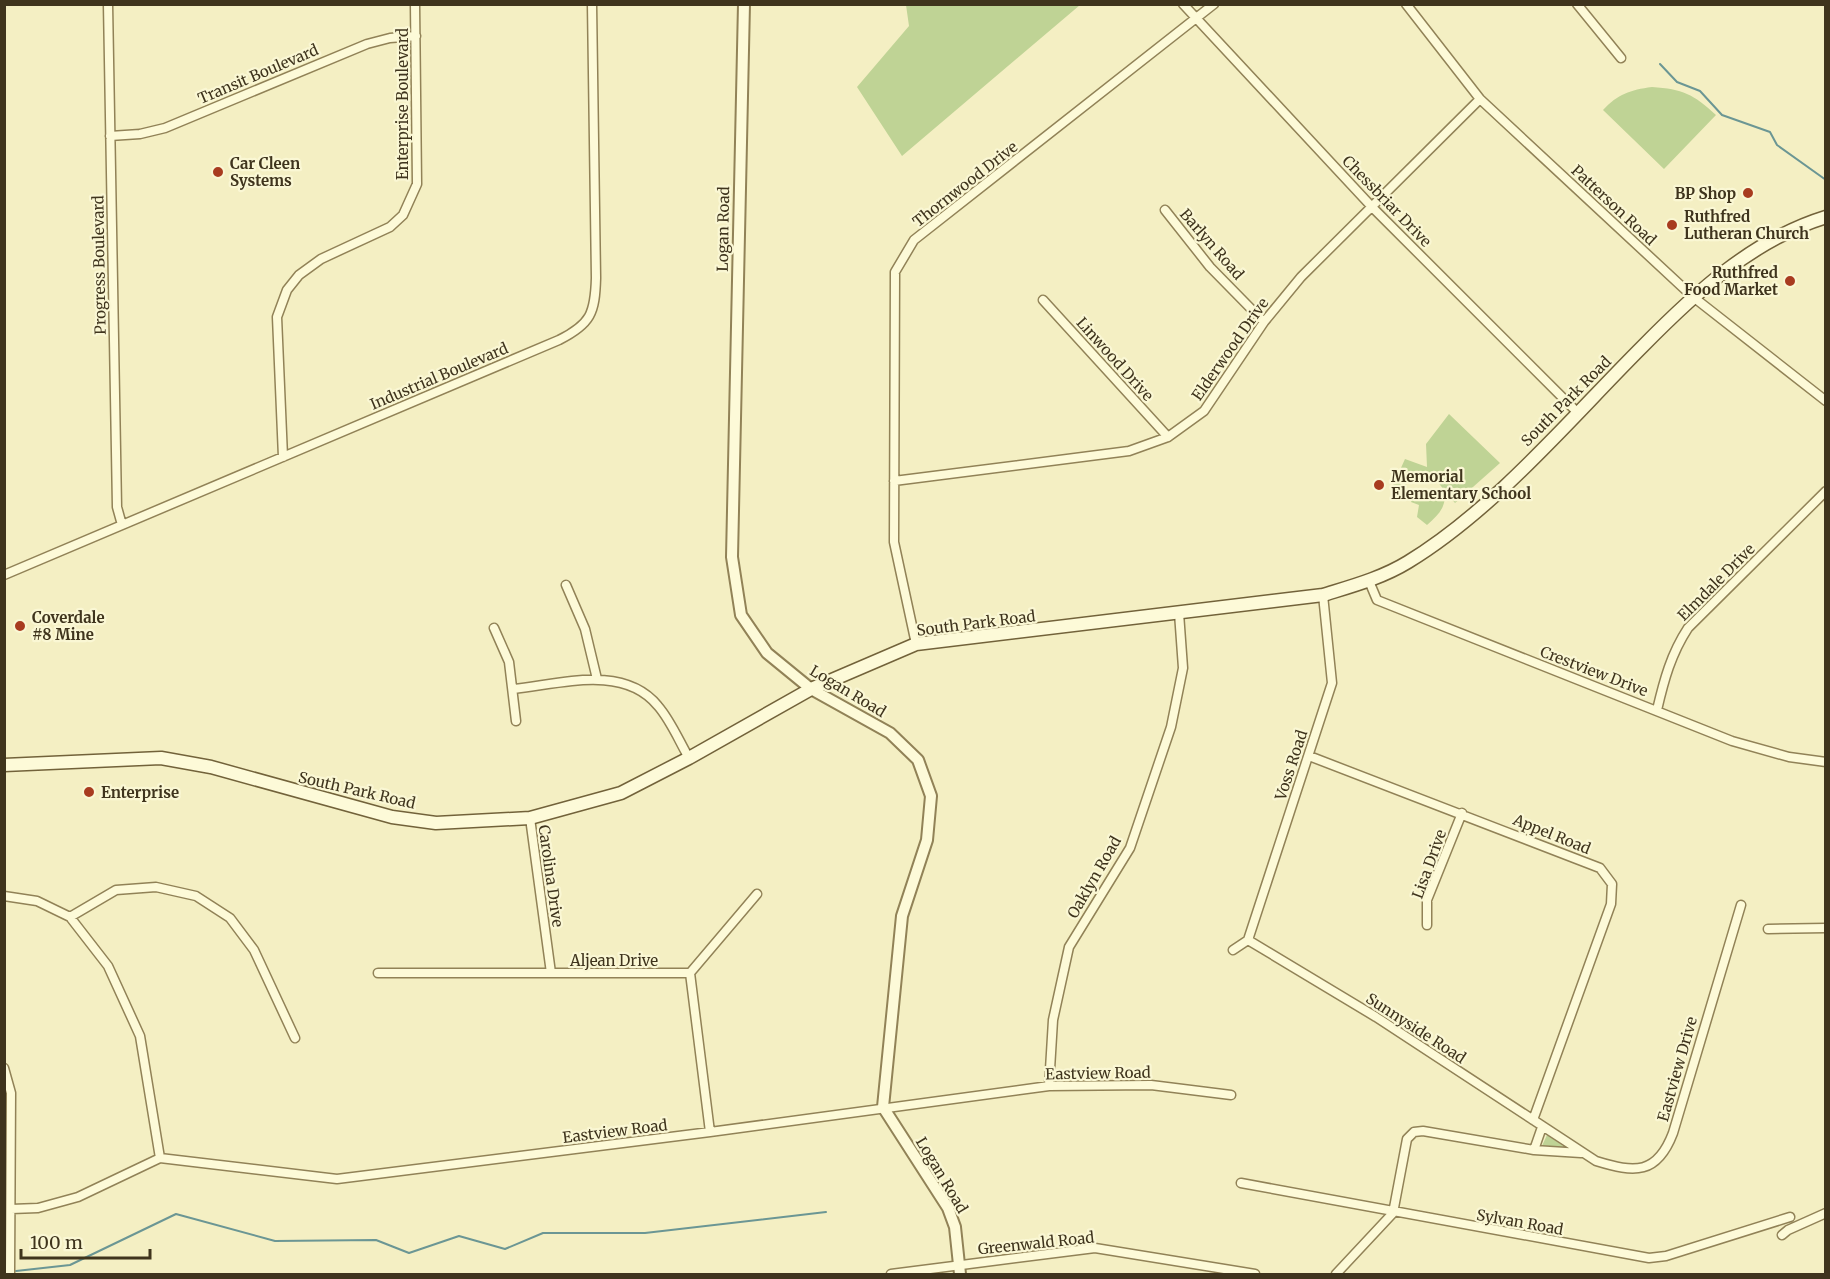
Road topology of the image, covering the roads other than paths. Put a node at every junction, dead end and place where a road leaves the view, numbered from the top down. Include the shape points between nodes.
1 (108, 4) edge
2 (416, 4) edge
3 (592, 4) edge
4 (744, 4) edge
5 (1183, 4) edge
6 (1214, 4) edge
7 (1406, 4) edge
8 (1577, 4) edge
9 (1196, 19) junction
10 (416, 36) junction
11 (1621, 58) dead end
12 (1480, 99) junction
13 (110, 136) junction
14 (1372, 207) junction
15 (1165, 210) dead end
16 (1826, 217) edge
17 (1692, 296) junction
18 (1043, 300) dead end
19 (1264, 322) junction
20 (1826, 402) edge
21 (1577, 412) junction
22 (1168, 437) junction
23 (283, 458) junction
24 (894, 481) junction
25 (1826, 491) edge
26 (122, 525) junction
27 (4, 574) edge
28 (1369, 580) junction
29 (566, 585) dead end
30 (1323, 595) junction
31 (1179, 613) junction
32 (494, 628) dead end
33 (916, 644) junction
34 (597, 679) junction
35 (514, 689) junction
36 (811, 689) junction
37 (1657, 710) junction
38 (516, 721) dead end
39 (1309, 756) junction
40 (689, 758) junction
41 (1826, 762) edge
42 (4, 765) edge
43 (1462, 813) junction
44 (530, 818) junction
45 (757, 894) dead end
46 (4, 897) edge
47 (1741, 905) dead end
48 (70, 917) junction
49 (1427, 924) dead end
50 (1826, 928) edge
51 (1768, 929) dead end
52 (1248, 940) junction
53 (1233, 950) dead end
54 (378, 973) dead end
55 (551, 973) junction
56 (690, 973) junction
57 (295, 1038) dead end
58 (4, 1068) edge
59 (1049, 1086) junction
60 (1231, 1095) dead end
61 (883, 1107) junction
62 (1533, 1120) junction
63 (1542, 1127) junction
64 (710, 1132) junction
65 (1534, 1150) junction
66 (1581, 1153) junction
67 (160, 1158) junction
68 (1241, 1183) dead end
69 (11, 1209) junction
70 (1393, 1213) junction
71 (1826, 1213) edge
72 (1790, 1217) dead end
73 (1782, 1235) dead end
74 (959, 1270) edge
75 (10, 1275) edge
76 (891, 1275) edge
77 (1255, 1275) edge
78 (1336, 1275) edge

1 - 13 street, Progress Boulevard
2 - 10 street, Enterprise Boulevard
3 - 23 street, Industrial Boulevard via 596,301 583,326 559,340
4 - 36 street, Logan Road via 732,557 741,615 767,653
5 - 9 street, Chessbriar Drive
6 - 9 street, Thornwood Drive
7 - 12 street, Patterson Road
8 - 11 street
9 - 14 street, Chessbriar Drive
9 - 24 street, Thornwood Drive via 915,240 895,272
10 - 13 street, Transit Boulevard via 367,44 165,128
10 - 23 street, Enterprise Boulevard via 418,165 412,200 390,227 321,259 298,275 282,301 277,334
12 - 14 street, Elderwood Drive
12 - 17 street, Patterson Road
13 - 26 street, Progress Boulevard via 117,507
14 - 19 street, Elderwood Drive via 1301,277
14 - 21 street, Chessbriar Drive
15 - 19 street, Barlyn Road via 1210,267
16 - 17 main road, South Park Road via 1757,250
17 - 20 street, Patterson Road
17 - 21 main road, South Park Road
18 - 22 street, Linwood Drive
19 - 22 street, Elderwood Drive via 1204,411
21 - 28 main road, South Park Road via 1493,497 1436,544
22 - 24 street, Elderwood Drive via 1129,451
23 - 26 street, Industrial Boulevard
24 - 33 street, Thornwood Drive via 894,542
25 - 37 street, Elmdale Drive via 1688,628 1666,670
26 - 27 street, Industrial Boulevard
28 - 30 main road, South Park Road
28 - 37 street, Crestview Drive via 1377,600
29 - 34 street via 585,629
30 - 31 main road, South Park Road
30 - 39 street, Voss Road via 1332,683
31 - 33 main road, South Park Road
31 - 59 street, Oaklyn Road via 1183,668 1170,727 1130,848 1069,947 1053,1020
32 - 35 street
33 - 36 main road, South Park Road
34 - 35 street
34 - 40 street via 632,686 658,705
35 - 38 street
36 - 40 main road, South Park Road
36 - 61 street, Logan Road via 890,733 918,760 931,796 927,840 902,916
37 - 41 street, Crestview Drive via 1732,741 1789,757
39 - 43 street, Appel Road
39 - 52 street, Voss Road
40 - 44 main road, South Park Road via 621,793
42 - 44 main road, South Park Road via 161,758 211,767 392,817 436,822
43 - 49 street, Lisa Drive via 1427,900
43 - 62 street, Appel Road via 1600,868 1612,884 1611,904
44 - 55 street, Carolina Drive
45 - 56 street
46 - 48 street via 37,901
47 - 66 street, Eastview Drive via 1665,1154 1644,1168 1629,1168 1596,1161
48 - 57 street via 117,890 156,887 196,896 230,918 254,950
48 - 67 street via 108,966 140,1036
50 - 51 street
52 - 53 street
52 - 62 street, Sunnyside Road via 1376,1017
54 - 55 street, Aljean Drive
55 - 56 street, Aljean Drive
56 - 64 street
58 - 69 street via 11,1093
59 - 60 street, Eastview Road via 1151,1085
59 - 61 street, Eastview Road
61 - 64 street, Eastview Road
61 - 74 street, Logan Road via 948,1208 956,1227
62 - 63 street, Sunnyside Road
63 - 65 street
63 - 66 street, Sunnyside Road
64 - 67 street, Eastview Road via 337,1179
65 - 66 street
65 - 70 street via 1414,1132 1407,1140
67 - 69 street via 78,1197 38,1208
68 - 70 street, Sylvan Road
69 - 75 street
70 - 72 street, Sylvan Road via 1648,1258 1666,1256
70 - 78 street
71 - 73 street
74 - 76 street, Greenwald Road
74 - 77 street, Greenwald Road via 1095,1248

